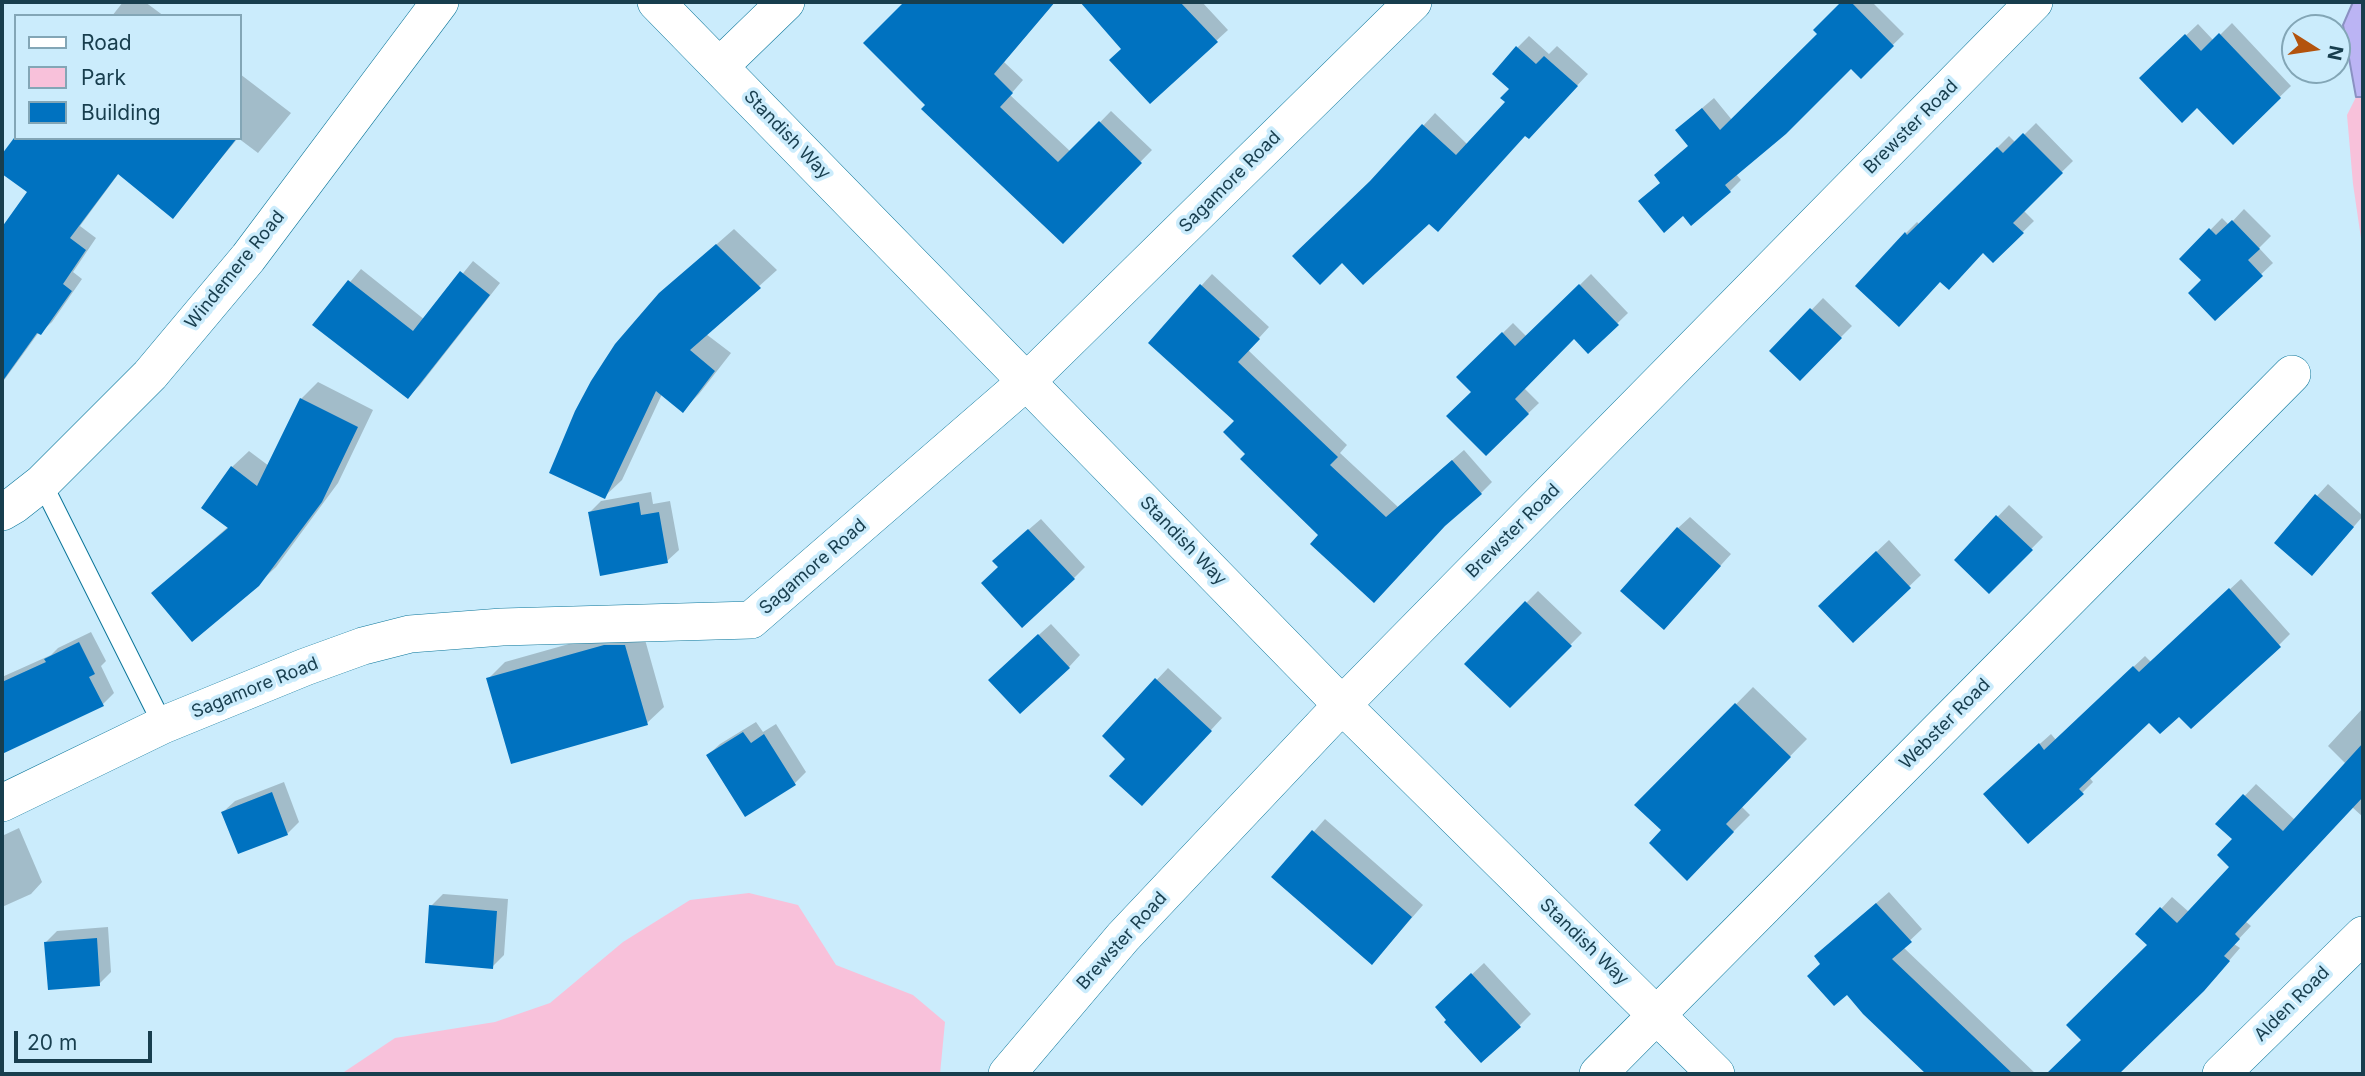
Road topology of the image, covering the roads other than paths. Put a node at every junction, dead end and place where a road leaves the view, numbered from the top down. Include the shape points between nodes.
1 (440, 2) edge
2 (656, 2) edge
3 (786, 2) edge
4 (1413, 2) edge
5 (2034, 2) edge
6 (720, 66) junction
7 (2292, 374) dead end
8 (1027, 382) junction
9 (42, 483) junction
10 (2, 512) edge
11 (1342, 705) junction
12 (163, 725) junction
13 (2, 803) edge
14 (2363, 934) edge
15 (1657, 1014) junction
16 (1007, 1074) edge
17 (1598, 1074) edge
18 (1716, 1074) edge
19 (2221, 1074) edge

1 - 9 street, Windemere Road via 248,258 150,375
2 - 6 street, Standish Way
3 - 6 street
4 - 8 street, Sagamore Road
5 - 11 street, Brewster Road
6 - 8 street, Standish Way
7 - 15 street, Webster Road
8 - 11 street, Standish Way
8 - 12 street, Sagamore Road via 751,620 410,634 305,667
9 - 10 street, Windemere Road
9 - 12 lane
11 - 15 street, Standish Way
11 - 16 street, Brewster Road via 1123,937
12 - 13 street, Sagamore Road
14 - 19 street, Alden Road
15 - 17 street, Webster Road
15 - 18 street, Standish Way

